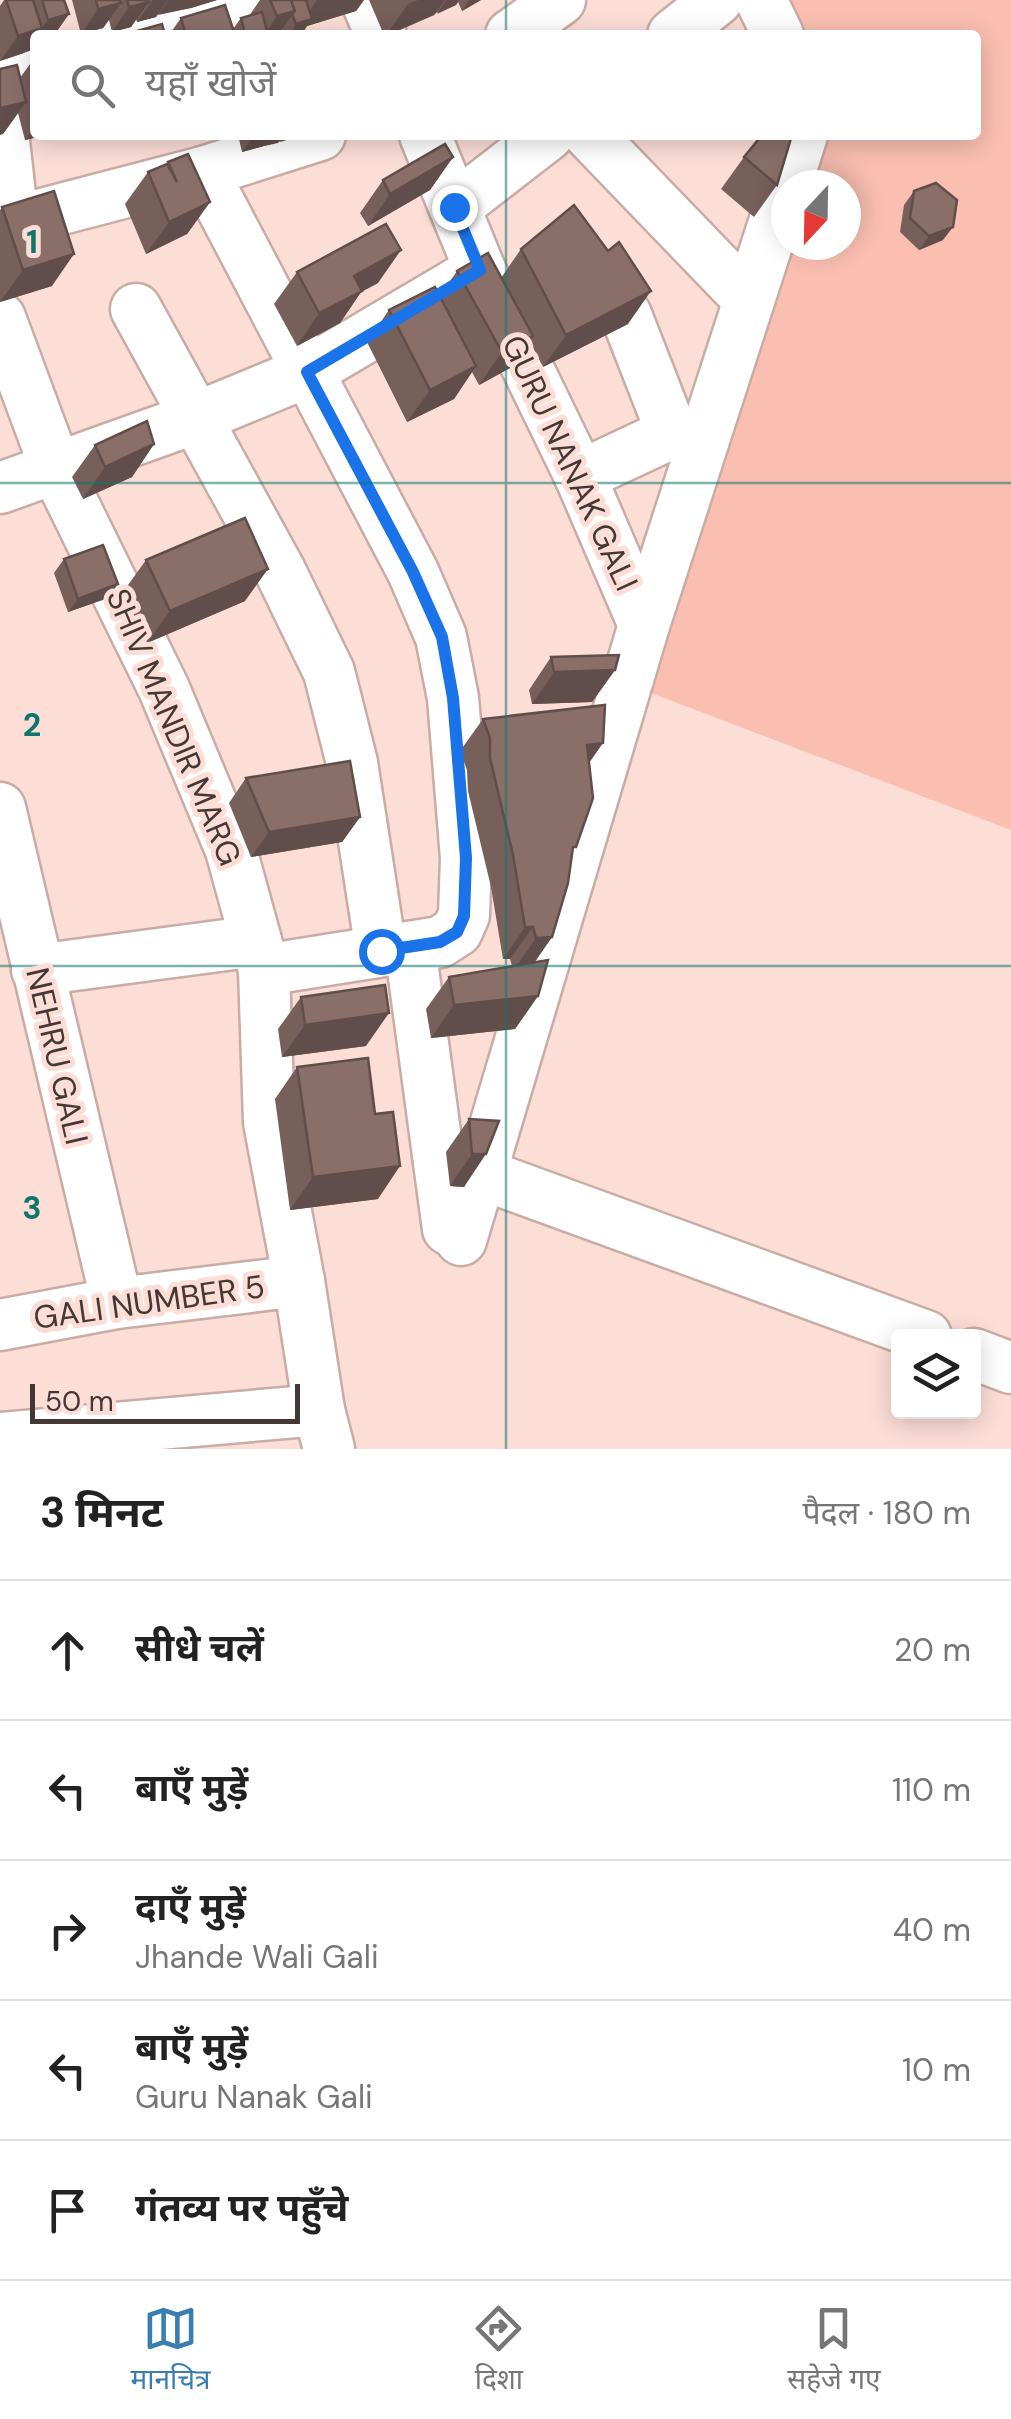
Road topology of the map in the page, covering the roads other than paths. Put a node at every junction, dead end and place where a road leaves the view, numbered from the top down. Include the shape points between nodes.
1 (257, 0) edge
2 (366, 0) edge
3 (560, 0) edge
4 (717, 0) edge
5 (761, 0) edge
6 (131, 30) edge
7 (379, 30) edge
8 (519, 30) edge
9 (679, 30) edge
10 (776, 30) edge
11 (30, 57) edge
12 (0, 66) edge
13 (0, 106) edge
14 (304, 140) edge
15 (426, 140) edge
16 (541, 140) edge
17 (595, 140) edge
18 (800, 140) edge
19 (791, 170) edge
20 (203, 172) junction
21 (454, 207) junction
22 (7, 223) edge
23 (771, 232) edge
24 (480, 270) junction
25 (749, 300) junction
26 (136, 309) dead end
27 (626, 315) edge
28 (0, 318) edge
29 (307, 372) junction
30 (194, 419) junction
31 (687, 438) junction
32 (56, 468) junction
33 (580, 476) junction
34 (0, 488) edge
35 (644, 625) junction
36 (0, 808) edge
37 (396, 949) junction
38 (260, 956) junction
39 (37, 970) junction
40 (498, 1180) dead end
41 (299, 1281) junction
42 (117, 1303) junction
43 (0, 1325) edge
44 (907, 1329) edge
45 (981, 1357) edge
46 (1011, 1368) edge
47 (324, 1430) edge
48 (149, 1436) edge
49 (0, 1438) edge

1 - 6 street
2 - 7 street
3 - 8 street
4 - 9 street
5 - 10 street
11 - 12 street
13 - 22 street
14 - 20 street
15 - 21 street, GURU NANAK GALI
16 - 21 street
17 - 25 street
18 - 19 street
20 - 22 street
20 - 29 street
21 - 24 street, GURU NANAK GALI
23 - 25 street
24 - 29 street
24 - 33 street, GURU NANAK GALI
25 - 31 street
26 - 30 street
27 - 31 street
28 - 32 street, SHIV MANDIR MARG
29 - 30 street
29 - 37 street via 413,572 442,637 453,698 464,916 457,932 440,942
30 - 32 street
30 - 37 street via 329,672
31 - 33 street
31 - 35 street
32 - 34 street
32 - 38 street, SHIV MANDIR MARG via 164,689 231,850
33 - 35 street, GURU NANAK GALI
35 - 37 street via 455,1234
36 - 39 street, NEHRU GALI
37 - 38 street
38 - 39 street
38 - 41 street, SHIV MANDIR MARG via 269,1122
39 - 42 street, NEHRU GALI
40 - 44 street
41 - 42 street, GALI NUMBER 5
41 - 47 street, SHIV MANDIR MARG
42 - 43 street, GALI NUMBER 5
45 - 46 street
47 - 48 street
48 - 49 street

